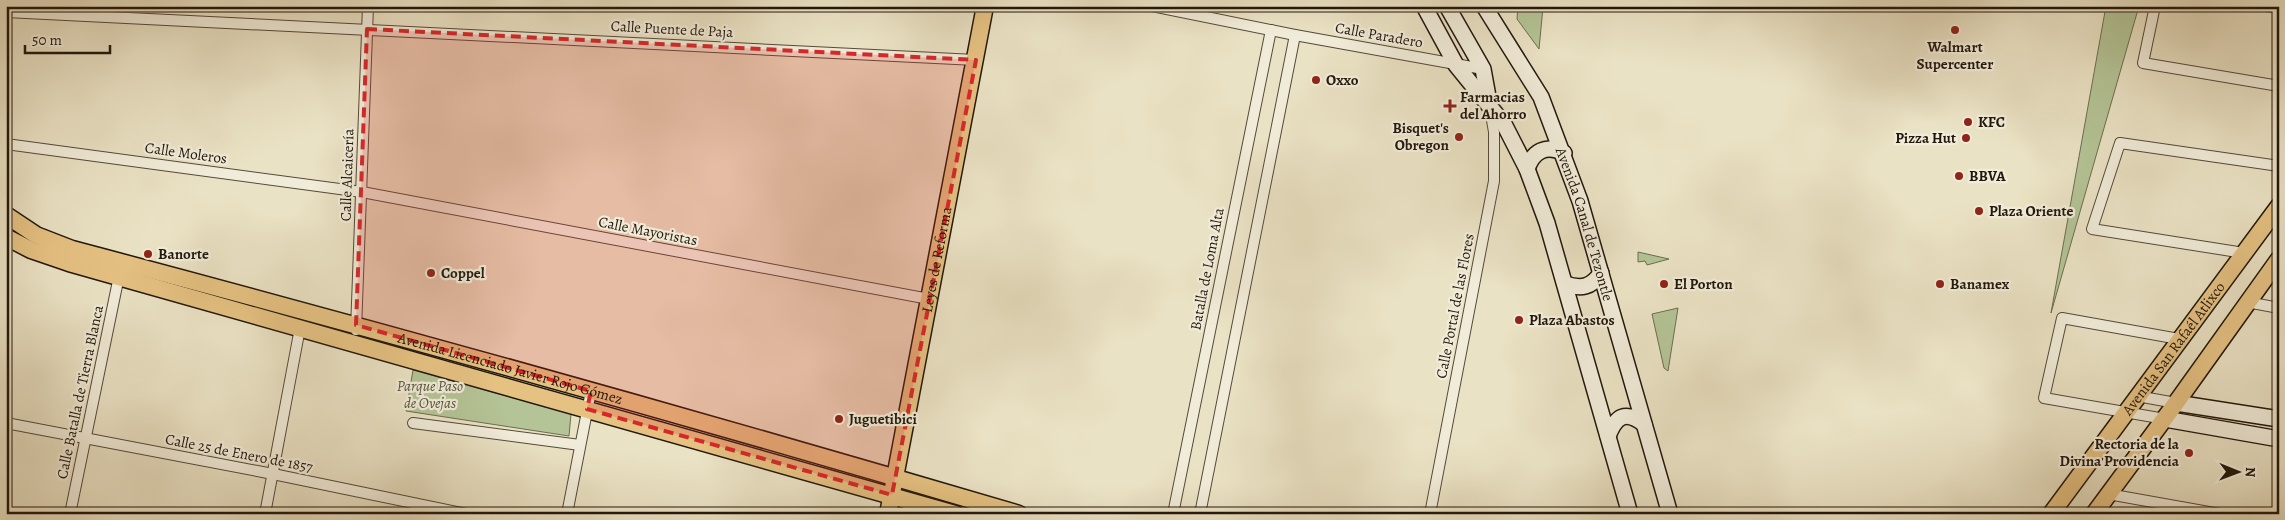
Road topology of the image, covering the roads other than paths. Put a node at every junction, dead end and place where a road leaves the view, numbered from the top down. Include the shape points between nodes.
1 (368, 6) edge
2 (985, 6) edge
3 (1152, 6) edge
4 (1424, 6) edge
5 (1448, 6) edge
6 (1484, 6) edge
7 (2155, 6) edge
8 (2266, 6) edge
9 (2279, 8) edge
10 (6, 12) edge
11 (366, 29) junction
12 (1271, 30) junction
13 (1296, 35) junction
14 (976, 60) junction
15 (1456, 65) junction
16 (1483, 69) junction
17 (2279, 86) edge
18 (1489, 103) junction
19 (6, 144) edge
20 (1564, 153) junction
21 (2279, 166) edge
22 (1527, 168) junction
23 (362, 192) junction
24 (2279, 206) edge
25 (6, 214) edge
26 (6, 237) edge
27 (2244, 253) junction
28 (2279, 259) edge
29 (1601, 273) junction
30 (119, 276) junction
31 (1565, 284) junction
32 (929, 299) junction
33 (2247, 302) junction
34 (2279, 308) edge
35 (356, 325) junction
36 (300, 328) junction
37 (2179, 339) junction
38 (355, 344) junction
39 (591, 391) junction
40 (2137, 396) junction
41 (2176, 403) junction
42 (587, 409) junction
43 (2125, 413) junction
44 (2165, 419) junction
45 (2279, 419) edge
46 (6, 423) edge
47 (413, 423) dead end
48 (1644, 424) junction
49 (1608, 436) junction
50 (85, 438) junction
51 (2279, 439) edge
52 (580, 445) junction
53 (273, 474) junction
54 (895, 477) junction
55 (2108, 494) junction
56 (892, 495) junction
57 (70, 514) edge
58 (265, 514) edge
59 (466, 514) edge
60 (567, 514) edge
61 (888, 514) edge
62 (955, 514) edge
63 (1019, 514) edge
64 (1173, 514) edge
65 (1200, 514) edge
66 (1430, 514) edge
67 (1630, 514) edge
68 (1670, 514) edge
69 (2051, 514) edge
70 (2094, 514) edge
71 (2220, 514) edge

1 - 11 street, Calle Alcaicería
2 - 14 main road, Leyes de Reforma
3 - 12 street, Calle Paradero
4 - 15 main road
5 - 16 main road
6 - 20 main road, Avenida Canal de Tezontle via 1541,97
7 - 17 street via 2143,63
8 - 9 street
10 - 11 street, Calle Puente de Paja
11 - 14 street, Calle Puente de Paja
11 - 23 street, Calle Alcaicería
12 - 13 street, Calle Paradero
12 - 64 street, Batalla de Loma Alta
13 - 15 street, Calle Paradero
13 - 65 street
14 - 32 main road, Leyes de Reforma
15 - 16 street, Calle Paradero
15 - 18 main road
16 - 18 main road
18 - 22 main road
18 - 66 street, Calle Portal de las Flores via 1494,132 1494,181
19 - 23 street, Calle Moleros
20 - 22 main road via 1545,148 1530,159
20 - 29 main road, Avenida Canal de Tezontle
21 - 27 street via 2120,143 2092,229
22 - 31 main road
23 - 32 street, Calle Mayoristas
23 - 35 street, Calle Alcaicería
24 - 27 main road, Avenida San Rafaél Atlixco
25 - 35 main road, Avenida Licenciado Javier Rojo Gómez via 36,235 72,249
26 - 30 main road, Avenida Licenciado Javier Rojo Gómez via 32,250
27 - 37 main road, Avenida San Rafaél Atlixco
28 - 33 main road
29 - 31 main road via 1592,285 1576,288
29 - 48 main road, Avenida Canal de Tezontle
30 - 36 main road, Avenida Licenciado Javier Rojo Gómez
30 - 50 street, Calle Batalla de Tierra Blanca
31 - 49 main road
32 - 54 main road, Leyes de Reforma
33 - 34 street
33 - 41 main road
35 - 38 street, Calle Alcaicería
35 - 39 main road, Avenida Licenciado Javier Rojo Gómez
36 - 38 main road, Avenida Licenciado Javier Rojo Gómez
36 - 53 street
37 - 40 main road, Avenida San Rafaél Atlixco
37 - 43 street via 2062,318 2044,398
38 - 42 main road, Avenida Licenciado Javier Rojo Gómez
39 - 42 street
39 - 54 main road, Avenida Licenciado Javier Rojo Gómez
40 - 41 street
40 - 43 main road, Avenida San Rafaél Atlixco
41 - 44 main road
41 - 45 main road
42 - 52 street
42 - 56 main road, Avenida Licenciado Javier Rojo Gómez
43 - 44 street
43 - 69 main road, Avenida San Rafaél Atlixco
44 - 51 main road
44 - 55 main road
46 - 50 street, Calle 25 de Enero de 1857
47 - 52 street
48 - 49 main road via 1635,417 1619,418 1613,423
48 - 68 main road, Avenida Canal de Tezontle
49 - 67 main road
50 - 53 street, Calle 25 de Enero de 1857
50 - 57 street, Calle Batalla de Tierra Blanca
52 - 60 street
53 - 58 street
53 - 59 street, Calle 25 de Enero de 1857
54 - 56 main road, Leyes de Reforma
54 - 63 main road, Avenida Licenciado Javier Rojo Gómez
55 - 70 main road
55 - 71 street
56 - 61 main road, Leyes de Reforma
56 - 62 main road, Avenida Licenciado Javier Rojo Gómez

